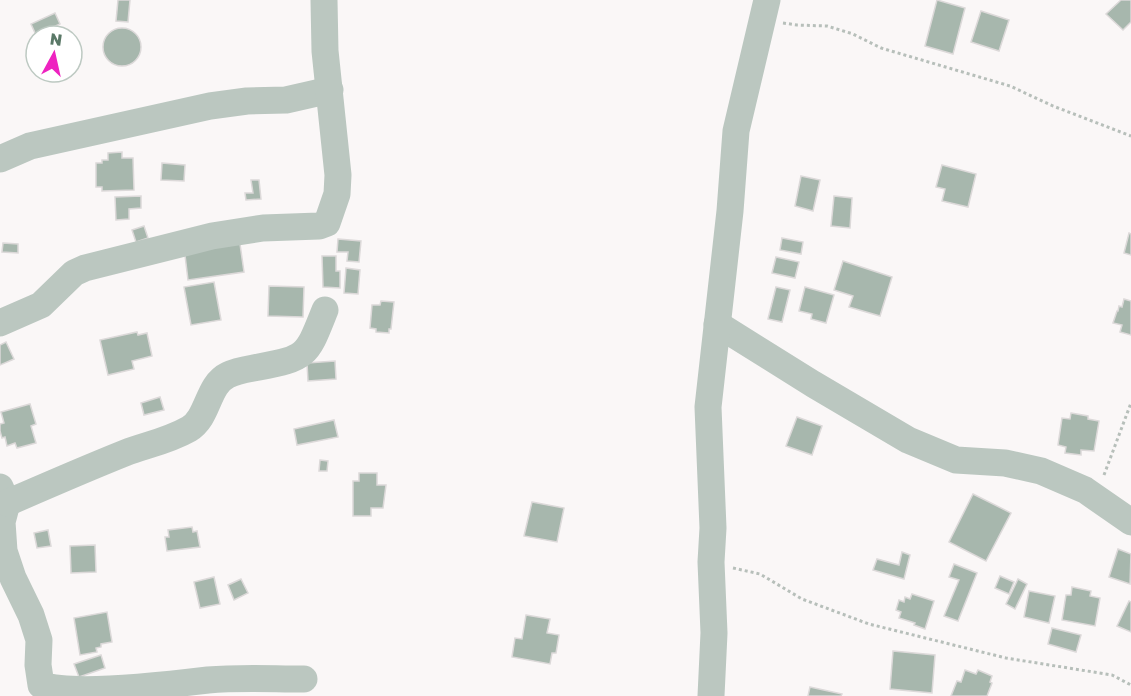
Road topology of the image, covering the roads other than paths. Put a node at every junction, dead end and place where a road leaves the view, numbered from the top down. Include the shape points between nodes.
1 (324, 0) edge
2 (765, 10) edge
3 (330, 90) junction
4 (0, 159) edge
5 (325, 310) dead end
6 (0, 323) edge
7 (717, 324) junction
8 (3, 495) edge
9 (1131, 522) edge
10 (304, 679) dead end
11 (711, 696) edge

1 - 3 street
2 - 7 street via 736,130
3 - 4 street via 286,100 210,106 30,146
3 - 6 street via 338,175 337,194 327,223 212,236 85,268 74,273 41,305
5 - 8 street via 312,342 302,354 290,361 227,375 216,384 192,427 169,439
7 - 9 street via 908,440 956,460 1005,463 1041,471 1096,496
7 - 11 street via 708,407 714,633
8 - 10 street via 4,551 39,640 42,685 51,692 118,695 206,680

